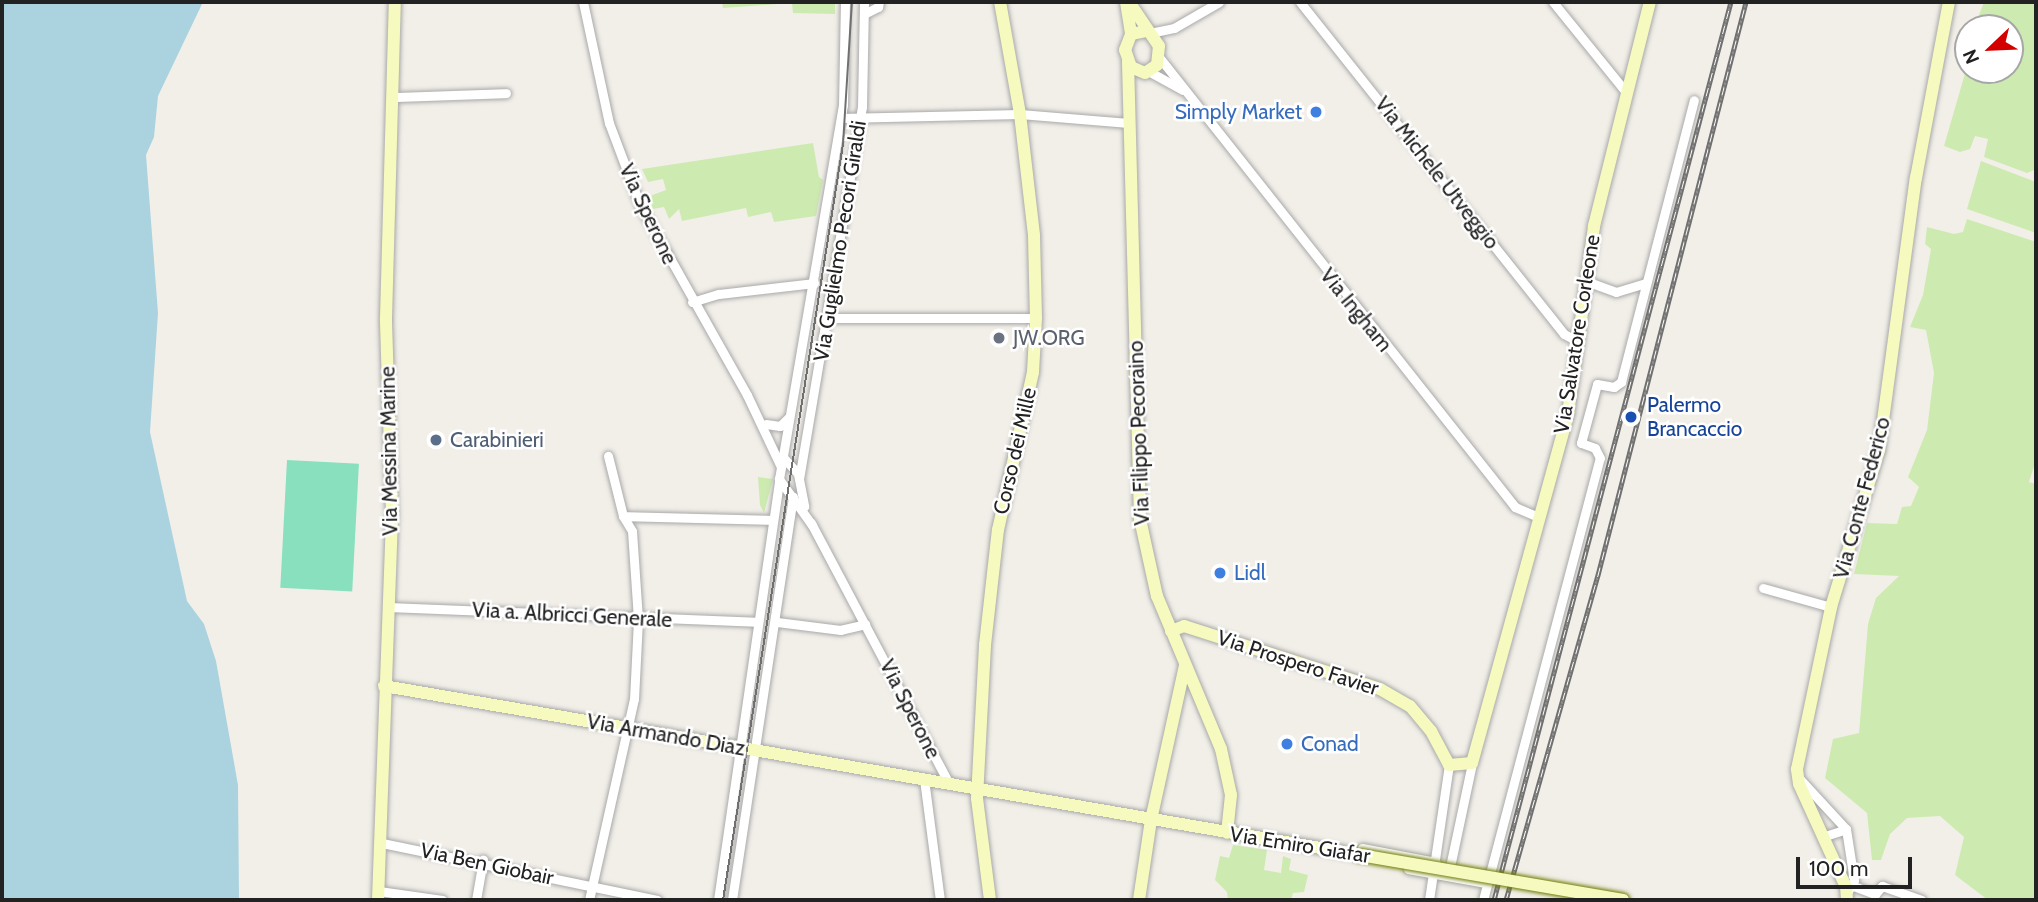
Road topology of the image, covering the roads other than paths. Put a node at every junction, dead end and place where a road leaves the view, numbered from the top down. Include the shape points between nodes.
1 (395, 2) edge
2 (583, 2) edge
3 (845, 2) edge
4 (864, 2) edge
5 (879, 2) edge
6 (1000, 2) edge
7 (1128, 2) edge
8 (1219, 2) edge
9 (1300, 2) edge
10 (1553, 2) edge
11 (1650, 2) edge
12 (1949, 2) edge
13 (864, 14) junction
14 (1174, 28) junction
15 (1148, 32) junction
16 (1131, 34) junction
17 (1159, 52) junction
18 (1128, 61) junction
19 (1147, 72) junction
20 (1183, 91) junction
21 (1626, 92) junction
22 (506, 93) dead end
23 (394, 97) junction
24 (1694, 100) dead end
25 (1129, 101) junction
26 (1020, 114) junction
27 (841, 118) junction
28 (860, 119) junction
29 (1129, 123) junction
30 (1586, 281) junction
31 (814, 282) junction
32 (1646, 283) junction
33 (692, 302) junction
34 (827, 318) junction
35 (1036, 318) junction
36 (1577, 341) junction
37 (754, 409) junction
38 (790, 416) junction
39 (765, 424) junction
40 (608, 456) dead end
41 (783, 457) junction
42 (783, 471) junction
43 (795, 489) junction
44 (804, 514) junction
45 (623, 516) junction
46 (790, 516) junction
47 (1538, 517) junction
48 (772, 520) junction
49 (812, 526) junction
50 (1763, 588) dead end
51 (388, 607) junction
52 (1832, 607) junction
53 (638, 620) junction
54 (756, 622) junction
55 (777, 622) junction
56 (865, 624) junction
57 (1171, 631) junction
58 (1185, 666) junction
59 (384, 685) junction
60 (1179, 691) junction
61 (1198, 698) junction
62 (628, 728) junction
63 (748, 751) junction
64 (1472, 763) junction
65 (1449, 765) junction
66 (1797, 777) junction
67 (924, 779) junction
68 (948, 782) junction
69 (978, 787) junction
70 (1151, 820) junction
71 (1846, 829) junction
72 (1227, 833) junction
73 (1825, 836) junction
74 (382, 843) junction
75 (1297, 845) junction
76 (1361, 851) junction
77 (483, 860) junction
78 (1436, 862) junction
79 (1451, 862) dead end
80 (1435, 874) junction
81 (1486, 883) junction
82 (592, 887) junction
83 (1848, 893) edge
84 (378, 895) edge
85 (442, 900) edge
86 (476, 900) edge
87 (589, 900) edge
88 (657, 900) edge
89 (719, 900) edge
90 (732, 900) edge
91 (940, 900) edge
92 (990, 900) edge
93 (1139, 900) edge
94 (1429, 900) edge
95 (1483, 900) edge
96 (1623, 900) edge
97 (1922, 900) edge

1 - 23 street, Via Messina Marine
2 - 33 street, Via Sperone via 607,114 626,171
3 - 27 street, Via Guglielmo Pecori Giraldi
4 - 13 street, Via Guglielmo Pecori Giraldi
5 - 13 street
6 - 26 street, Corso dei Mille
7 - 15 street
7 - 16 street
8 - 14 street
9 - 36 street, Via Michele Utveggio via 1564,334
10 - 21 street
11 - 21 street, Via Salvatore Corleone
12 - 52 street, Via Conte Federico via 1916,178 1879,450
13 - 28 street, Via Guglielmo Pecori Giraldi
14 - 15 street
14 - 17 street
15 - 16 street
15 - 17 street
16 - 18 street via 1126,44
17 - 19 street
17 - 20 street, Via Ingham
18 - 19 street via 1135,71
18 - 25 street, Via Filippo Pecoraino
19 - 20 street
19 - 25 street
20 - 47 street, Via Ingham via 1515,507
21 - 30 street, Via Salvatore Corleone
22 - 23 street
23 - 51 street, Via Messina Marine via 386,318 392,455
24 - 32 street
25 - 29 street, Via Filippo Pecoraino
26 - 28 street
26 - 29 street
26 - 35 street, Corso dei Mille via 1034,235
27 - 28 street
27 - 31 street, Via Guglielmo Pecori Giraldi
28 - 34 street, Via Guglielmo Pecori Giraldi
29 - 57 street, Via Filippo Pecoraino via 1140,519 1148,562
30 - 32 street via 1616,292
30 - 36 street, Via Salvatore Corleone
31 - 33 street via 719,294
31 - 38 street, Via Guglielmo Pecori Giraldi
32 - 81 street via 1621,382 1614,387 1597,384 1581,443 1595,448 1600,458
33 - 37 street, Via Sperone
34 - 35 street
34 - 43 street, Via Guglielmo Pecori Giraldi
35 - 69 street, Corso dei Mille via 1032,372 1005,482 994,556
36 - 47 street, Via Salvatore Corleone via 1568,414
37 - 39 street
37 - 42 street
38 - 39 street via 780,426
38 - 41 street, Via Guglielmo Pecori Giraldi
39 - 41 street
40 - 45 street
41 - 42 street
42 - 43 street
42 - 43 street
42 - 48 street
43 - 44 street
43 - 46 street, Via Guglielmo Pecori Giraldi
43 - 49 street
44 - 46 street
44 - 49 street
45 - 48 street
45 - 53 street via 632,531 636,555
46 - 55 street, Via Guglielmo Pecori Giraldi
47 - 64 street, Via Salvatore Corleone
48 - 54 street
49 - 56 street, Via Sperone
50 - 52 street
51 - 53 street, Via a. Albricci Generale
51 - 59 street, Via Messina Marine
52 - 66 street, Via Conte Federico via 1808,705
53 - 54 street, Via a. Albricci Generale
53 - 62 street
54 - 63 street
55 - 56 street via 840,630
55 - 63 street, Via Guglielmo Pecori Giraldi
56 - 68 street, Via Sperone
57 - 58 street, Via Filippo Pecoraino
57 - 65 street, Via Prospero Favier via 1184,626 1380,689 1432,731
58 - 60 street
58 - 61 street, Via Filippo Pecoraino
59 - 62 street, Via Armando Diaz
59 - 74 street, Via Messina Marine
60 - 61 street
60 - 70 street
61 - 72 street, Via Filippo Pecoraino via 1222,749 1231,794
62 - 63 street, Via Armando Diaz
62 - 82 street
63 - 67 street, Via Armando Diaz
63 - 89 street
63 - 90 street
64 - 65 street
64 - 79 street
65 - 78 street
66 - 71 street
66 - 73 street
67 - 68 street, Via Armando Diaz
67 - 91 street
68 - 69 street, Via Armando Diaz
69 - 70 street, Via Emiro Giafar
69 - 92 street, Corso dei Mille
70 - 72 street, Via Emiro Giafar
70 - 93 street
71 - 73 street
71 - 83 street via 1854,880
72 - 75 street, Via Emiro Giafar
73 - 83 street
74 - 77 street, Via Ben Giobair
74 - 84 street, Via Messina Marine
75 - 76 street, Via Emiro Giafar
75 - 80 street
76 - 78 street
76 - 96 street, Via Emiro Giafar, bridge
77 - 82 street, Via Ben Giobair
77 - 86 street
78 - 80 street
80 - 81 street
80 - 94 street
81 - 95 street
82 - 87 street
82 - 88 street, Via Ben Giobair
83 - 97 street via 1875,894 1882,886
84 - 85 street

